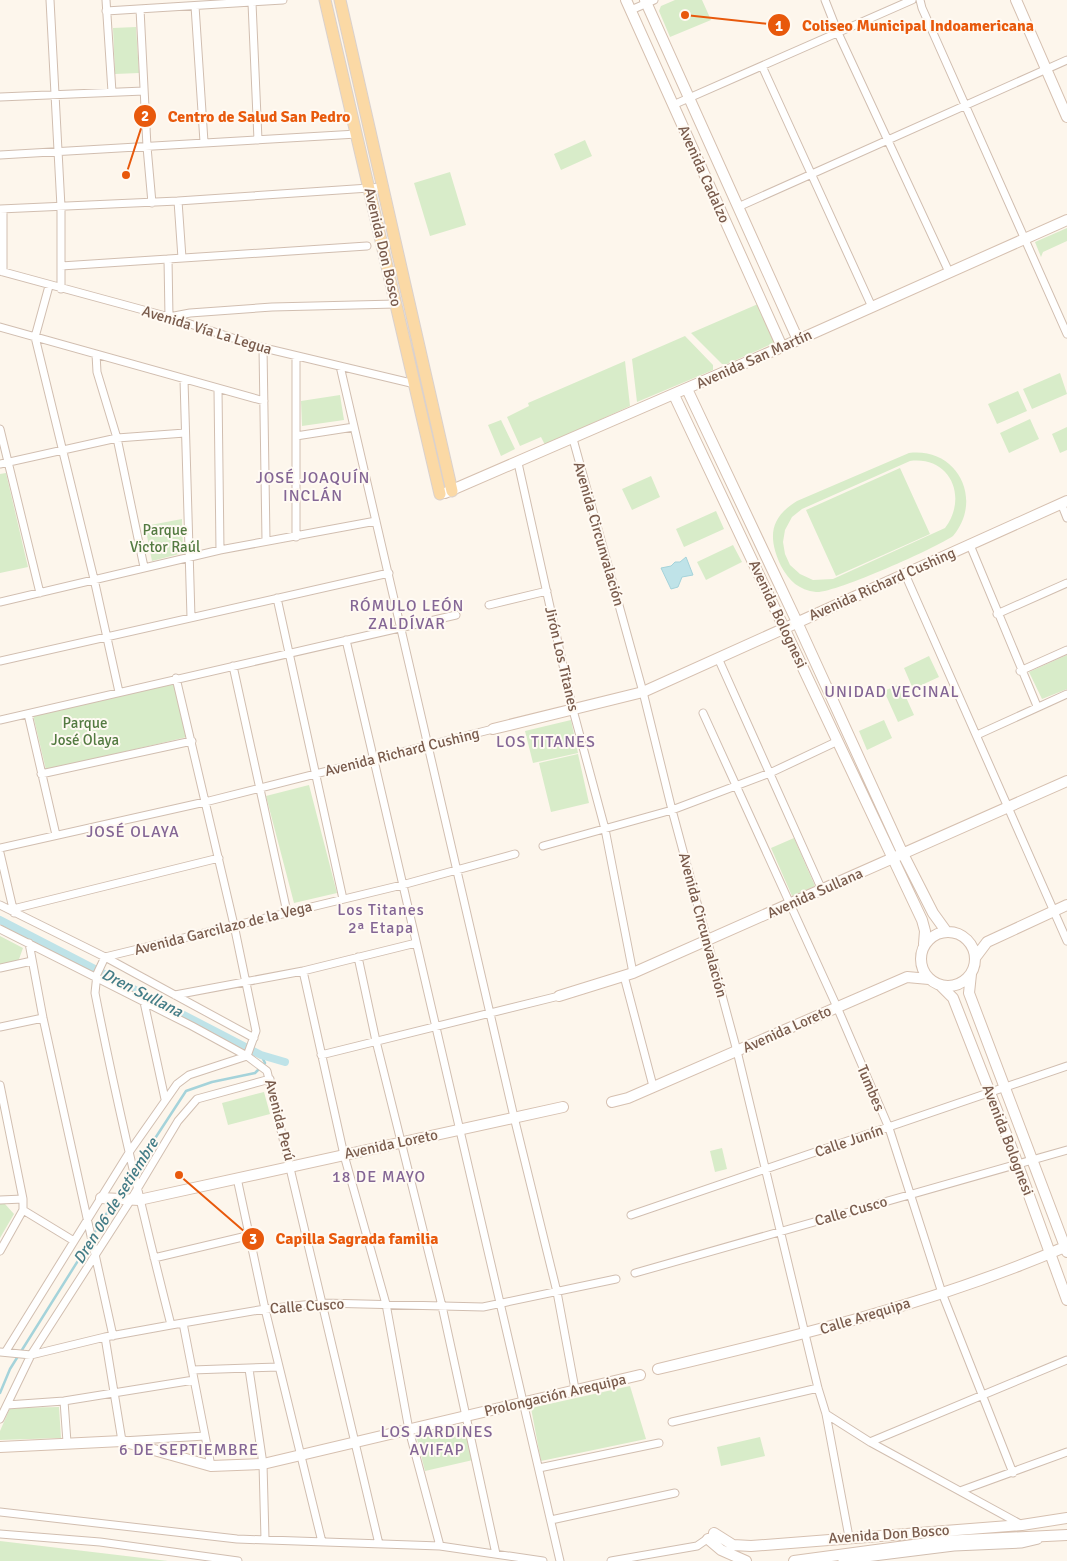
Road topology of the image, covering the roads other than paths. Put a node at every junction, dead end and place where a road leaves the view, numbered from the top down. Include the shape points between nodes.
1 (50, 0) edge
2 (106, 0) edge
3 (284, 0) edge
4 (324, 0) edge
5 (340, 0) edge
6 (626, 0) edge
7 (826, 0) edge
8 (912, 0) edge
9 (920, 0) edge
10 (1016, 0) edge
11 (649, 1) edge
12 (252, 3) junction
13 (195, 6) junction
14 (140, 9) junction
15 (106, 10) junction
16 (631, 10) junction
17 (838, 33) junction
18 (1067, 60) edge
19 (762, 66) junction
20 (1046, 69) junction
21 (144, 91) junction
22 (112, 92) junction
23 (55, 95) junction
24 (0, 97) edge
25 (689, 98) junction
26 (673, 105) junction
27 (965, 105) junction
28 (1067, 117) edge
29 (357, 134) junction
30 (258, 140) junction
31 (888, 140) junction
32 (204, 142) junction
33 (147, 147) junction
34 (58, 152) junction
35 (0, 156) edge
36 (811, 174) junction
37 (384, 187) junction
38 (370, 189) junction
39 (178, 202) junction
40 (152, 203) junction
41 (61, 207) junction
42 (738, 207) junction
43 (1, 209) edge
44 (1067, 220) edge
45 (1024, 240) junction
46 (367, 246) dead end
47 (182, 258) junction
48 (168, 259) junction
49 (61, 266) junction
50 (1, 271) edge
51 (949, 272) junction
52 (49, 286) junction
53 (61, 289) junction
54 (396, 304) junction
55 (872, 307) junction
56 (169, 317) junction
57 (0, 327) edge
58 (1067, 334) edge
59 (35, 337) junction
60 (798, 340) junction
61 (263, 348) junction
62 (782, 348) junction
63 (96, 354) junction
64 (296, 356) junction
65 (340, 366) junction
66 (184, 380) junction
67 (415, 384) junction
68 (686, 389) junction
69 (218, 390) junction
70 (674, 395) junction
71 (264, 402) junction
72 (354, 427) junction
73 (0, 429) edge
74 (185, 433) junction
75 (296, 436) junction
76 (116, 438) junction
77 (573, 439) junction
78 (61, 450) junction
79 (8, 462) junction
80 (518, 462) junction
81 (0, 464) edge
82 (452, 491) junction
83 (440, 494) joint
84 (1064, 502) edge
85 (1067, 518) edge
86 (376, 521) junction
87 (296, 536) junction
88 (266, 540) junction
89 (970, 545) junction
90 (220, 550) junction
91 (188, 557) junction
92 (144, 567) junction
93 (388, 573) junction
94 (905, 574) junction
95 (94, 579) junction
96 (1067, 583) edge
97 (547, 591) junction
98 (40, 593) junction
99 (277, 598) junction
100 (0, 602) edge
101 (489, 605) dead end
102 (997, 614) junction
103 (456, 615) dead end
104 (191, 617) junction
105 (798, 622) junction
106 (401, 627) junction
107 (785, 628) junction
108 (107, 636) junction
109 (346, 640) junction
110 (1067, 650) edge
111 (288, 653) junction
112 (718, 658) junction
113 (0, 661) edge
114 (233, 666) junction
115 (1020, 671) junction
116 (176, 678) junction
117 (119, 692) junction
118 (643, 692) junction
119 (1067, 694) edge
120 (1037, 706) junction
121 (573, 710) junction
122 (703, 713) dead end
123 (28, 714) junction
124 (0, 720) edge
125 (493, 729) joint
126 (977, 735) junction
127 (192, 741) junction
128 (838, 741) junction
129 (429, 744) junction
130 (374, 758) junction
131 (315, 773) junction
132 (770, 773) junction
133 (41, 774) junction
134 (1067, 781) edge
135 (737, 786) junction
136 (260, 788) junction
137 (205, 802) junction
138 (1008, 807) junction
139 (672, 810) junction
140 (605, 829) junction
141 (56, 835) junction
142 (543, 846) dead end
143 (0, 848) edge
144 (902, 852) junction
145 (0, 853) edge
146 (515, 854) dead end
147 (892, 857) junction
148 (219, 858) junction
149 (458, 870) junction
150 (402, 885) junction
151 (822, 890) junction
152 (343, 899) junction
153 (790, 904) junction
154 (0, 905) edge
155 (1067, 905) edge
156 (14, 911) junction
157 (1054, 911) junction
158 (287, 912) junction
159 (234, 924) junction
160 (0, 929) edge
161 (946, 931) junction
162 (967, 939) junction
163 (708, 940) junction
164 (1067, 940) edge
165 (987, 942) junction
166 (30, 943) junction
167 (416, 943) junction
168 (924, 944) junction
169 (920, 956) junction
170 (358, 957) junction
171 (975, 958) junction
172 (104, 960) junction
173 (32, 961) junction
174 (0, 968) edge
175 (303, 971) junction
176 (628, 974) junction
177 (971, 974) junction
178 (97, 976) junction
179 (907, 976) junction
180 (929, 979) junction
181 (245, 980) junction
182 (941, 986) junction
183 (175, 995) junction
184 (559, 996) joint
185 (144, 1002) junction
186 (837, 1007) junction
187 (491, 1013) junction
188 (43, 1018) junction
189 (436, 1026) junction
190 (0, 1027) edge
191 (253, 1041) junction
192 (376, 1041) junction
193 (737, 1051) junction
194 (248, 1055) junction
195 (321, 1055) junction
196 (1067, 1066) edge
197 (270, 1079) junction
198 (0, 1085) edge
199 (653, 1086) junction
200 (1004, 1088) junction
201 (990, 1093) junction
202 (165, 1099) junction
203 (612, 1102) dead end
204 (563, 1107) dead end
205 (514, 1117) junction
206 (888, 1128) junction
207 (459, 1129) junction
208 (400, 1142) junction
209 (1067, 1150) edge
210 (130, 1151) junction
211 (344, 1155) junction
212 (1032, 1160) junction
213 (1018, 1164) junction
214 (291, 1166) junction
215 (766, 1170) junction
216 (237, 1178) junction
217 (137, 1188) junction
218 (908, 1194) junction
219 (101, 1198) junction
220 (23, 1199) junction
221 (0, 1200) edge
222 (135, 1200) junction
223 (23, 1210) junction
224 (631, 1215) dead end
225 (87, 1220) junction
226 (781, 1230) junction
227 (251, 1235) junction
228 (74, 1241) junction
229 (1066, 1248) edge
230 (0, 1251) edge
231 (1050, 1253) junction
232 (95, 1257) junction
233 (154, 1258) junction
234 (635, 1273) dead end
235 (616, 1280) dead end
236 (557, 1292) junction
237 (942, 1293) junction
238 (1067, 1300) edge
239 (323, 1303) junction
240 (386, 1304) junction
241 (499, 1304) junction
242 (442, 1306) junction
243 (265, 1309) junction
244 (183, 1323) junction
245 (171, 1325) junction
246 (805, 1334) junction
247 (113, 1336) junction
248 (105, 1337) junction
249 (3, 1352) edge
250 (32, 1355) junction
251 (1067, 1360) edge
252 (279, 1367) junction
253 (249, 1369) junction
254 (658, 1369) dead end
255 (192, 1370) junction
256 (640, 1375) dead end
257 (194, 1380) junction
258 (818, 1388) junction
259 (575, 1389) junction
260 (115, 1393) junction
261 (983, 1397) junction
262 (64, 1401) junction
263 (524, 1401) junction
264 (7, 1405) junction
265 (826, 1414) junction
266 (466, 1416) junction
267 (0, 1419) edge
268 (672, 1422) dead end
269 (409, 1430) junction
270 (206, 1436) junction
271 (122, 1441) junction
272 (67, 1442) junction
273 (870, 1442) junction
274 (356, 1443) junction
275 (659, 1443) dead end
276 (0, 1447) edge
277 (1067, 1452) edge
278 (300, 1455) junction
279 (263, 1464) junction
280 (211, 1466) junction
281 (539, 1468) junction
282 (1013, 1473) junction
283 (960, 1491) junction
284 (675, 1493) dead end
285 (0, 1512) edge
286 (1067, 1518) edge
287 (551, 1520) junction
288 (1022, 1525) junction
289 (0, 1534) edge
290 (1064, 1535) edge
291 (711, 1536) junction
292 (849, 1537) junction
293 (265, 1540) junction
294 (322, 1542) junction
295 (379, 1544) junction
296 (440, 1546) junction
297 (496, 1554) junction
298 (238, 1561) edge
299 (543, 1561) edge
300 (560, 1561) edge
301 (611, 1561) edge
302 (746, 1561) edge
303 (794, 1561) edge
304 (842, 1561) edge

1 - 23 street
2 - 15 street
3 - 12 street
4 - 29 main road, Avenida Don Bosco
5 - 37 main road, Avenida Don Bosco
6 - 16 main road, Avenida Cadalzo
7 - 17 street
8 - 17 street
9 - 27 street
10 - 20 main road
11 - 16 street
11 - 25 main road, Avenida Cadalzo
12 - 13 street
12 - 30 street
13 - 14 street
13 - 32 street
14 - 15 street
14 - 21 street
15 - 22 street
16 - 26 main road, Avenida Cadalzo
17 - 19 street
17 - 31 street
18 - 20 street
19 - 25 street
19 - 36 street
20 - 27 street
20 - 28 main road
21 - 22 street
21 - 33 street
22 - 23 street
23 - 24 street
23 - 34 street
25 - 26 street
25 - 42 main road, Avenida Cadalzo
26 - 62 main road, Avenida Cadalzo
27 - 31 street
27 - 45 street
29 - 30 street
29 - 38 main road, Avenida Don Bosco
30 - 32 street
31 - 36 street
31 - 51 street
32 - 33 street
33 - 34 street
33 - 40 street
34 - 35 street
34 - 41 street
36 - 42 street
36 - 55 street
37 - 38 street
37 - 82 main road, Avenida Don Bosco
38 - 39 street
38 - 54 main road, Avenida Don Bosco
39 - 40 street
39 - 47 street
40 - 41 street
41 - 43 street
41 - 49 street
42 - 60 main road, Avenida Cadalzo
43 - 50 street
44 - 45 main road, Avenida San Martín
45 - 51 main road, Avenida San Martín
45 - 58 street
46 - 47 street
47 - 48 street
48 - 49 street
48 - 56 street
49 - 53 street
50 - 52 street, Avenida Vía La Legua
51 - 55 main road, Avenida San Martín
52 - 53 street, Avenida Vía La Legua
52 - 59 street
53 - 56 street, Avenida Vía La Legua
54 - 56 street via 272,307
54 - 67 main road, Avenida Don Bosco
55 - 60 main road, Avenida San Martín
56 - 61 street, Avenida Vía La Legua
57 - 59 street
59 - 63 street
59 - 78 street
60 - 62 main road, Avenida San Martín
61 - 64 street, Avenida Vía La Legua
61 - 71 street
62 - 68 main road, Avenida San Martín
63 - 66 street
63 - 76 street via 96,372
64 - 65 street, Avenida Vía La Legua
64 - 75 street
65 - 67 street, Avenida Vía La Legua
65 - 72 street
66 - 69 street
66 - 74 street
67 - 83 main road, Avenida Don Bosco
68 - 70 main road, Avenida San Martín
68 - 105 main road, Avenida Bolognesi
69 - 71 street
69 - 90 street
70 - 77 main road, Avenida San Martín
70 - 107 main road, Avenida Bolognesi
71 - 88 street
72 - 75 street
72 - 86 street
73 - 79 street
74 - 76 street
74 - 91 street
75 - 87 street
76 - 78 street
76 - 92 street
77 - 80 main road, Avenida San Martín
77 - 118 street, Avenida Circunvalación
78 - 79 street
78 - 95 street
79 - 81 street
79 - 98 street
80 - 82 main road, Avenida San Martín
80 - 97 street, Jirón Los Titanes
82 - 83 main road, Avenida San Martín
84 - 85 street
84 - 89 main road, Avenida Richard Cushing
86 - 87 street
86 - 93 street
87 - 88 street
88 - 90 street
89 - 94 main road, Avenida Richard Cushing
89 - 102 street
90 - 91 street
91 - 92 street
91 - 104 street
92 - 95 street
93 - 99 street
93 - 106 street
94 - 105 main road, Avenida Richard Cushing
94 - 126 street
95 - 98 street
95 - 108 street
96 - 102 street
97 - 101 street
97 - 121 street, Jirón Los Titanes
98 - 100 street
99 - 104 street
99 - 111 street
102 - 115 street
103 - 106 street
104 - 108 street
105 - 107 main road, Avenida Richard Cushing
105 - 144 main road, Avenida Bolognesi
106 - 109 street
106 - 129 street
107 - 112 main road, Avenida Richard Cushing
107 - 128 main road, Avenida Bolognesi
108 - 113 street
108 - 117 street
109 - 111 street
109 - 130 street
110 - 115 street
111 - 114 street
111 - 131 street
112 - 118 main road, Avenida Richard Cushing
112 - 132 street
114 - 116 street
114 - 136 street
115 - 120 street
116 - 117 street
116 - 127 street
117 - 123 street
118 - 121 main road, Avenida Richard Cushing
118 - 139 street, Avenida Circunvalación
119 - 120 street
120 - 126 street
121 - 125 main road, Avenida Richard Cushing
121 - 140 street, Jirón Los Titanes
122 - 135 street, Tumbes
123 - 124 street
123 - 133 street
125 - 129 street, Avenida Richard Cushing
126 - 138 street
127 - 133 street
127 - 137 street
128 - 132 street
128 - 147 main road, Avenida Bolognesi
129 - 130 street, Avenida Richard Cushing
129 - 149 street
130 - 131 street, Avenida Richard Cushing
130 - 150 street
131 - 136 street, Avenida Richard Cushing
131 - 152 street
132 - 135 street
132 - 151 street
133 - 141 street
134 - 138 main road, Avenida Sullana
135 - 139 street
135 - 153 street, Tumbes
136 - 137 street, Avenida Richard Cushing
136 - 158 street
137 - 141 street, Avenida Richard Cushing
137 - 148 street
138 - 144 main road, Avenida Sullana
138 - 157 street
139 - 140 street
139 - 163 street, Avenida Circunvalación
140 - 142 street
140 - 176 street, Jirón Los Titanes
141 - 143 street, Avenida Richard Cushing
144 - 147 main road, Avenida Sullana
144 - 161 main road, Avenida Bolognesi via 932,913
145 - 156 street
146 - 149 street, Avenida Garcilazo de la Vega
147 - 151 main road, Avenida Sullana
147 - 168 main road, Avenida Bolognesi via 922,920
148 - 156 street
148 - 159 street
149 - 150 street, Avenida Garcilazo de la Vega
149 - 187 street
150 - 152 street, Avenida Garcilazo de la Vega
150 - 167 street
151 - 153 main road, Avenida Sullana
152 - 158 street, Avenida Garcilazo de la Vega
153 - 163 main road, Avenida Sullana
153 - 186 street, Tumbes
154 - 156 street
155 - 157 main road
156 - 172 street
157 - 164 street
157 - 165 main road
158 - 159 street, Avenida Garcilazo de la Vega
159 - 172 street, Avenida Garcilazo de la Vega
159 - 181 street
160 - 166 street, Avenida Perú
161 - 162 main road
161 - 168 main road via 934,935
162 - 165 main road
162 - 171 main road
163 - 176 main road, Avenida Sullana
163 - 193 street, Avenida Circunvalación
165 - 171 main road
166 - 173 street
166 - 178 street, Avenida Perú
167 - 170 street
167 - 189 street
168 - 169 main road
169 - 179 main road
169 - 180 main road via 922,968
170 - 175 street
170 - 192 street
171 - 177 main road
172 - 178 street
172 - 183 street
173 - 174 street
173 - 188 street
175 - 181 street
175 - 195 street
176 - 184 main road, Avenida Sullana
176 - 199 street, Jirón Los Titanes
177 - 182 main road via 958,985
177 - 200 main road, Avenida Bolognesi via 969,993
178 - 185 street, Avenida Perú
178 - 210 street via 95,992
179 - 180 main road
179 - 186 main road, Avenida Loreto
180 - 182 main road
181 - 183 street
181 - 191 street via 256,1031
182 - 201 main road, Avenida Bolognesi via 953,998
183 - 191 street
184 - 187 street
185 - 194 street, Avenida Perú
185 - 202 street
186 - 193 main road, Avenida Loreto
186 - 206 street, Tumbes
187 - 189 street
187 - 205 street
188 - 190 street
188 - 225 street
189 - 192 street
189 - 207 street
191 - 194 street
192 - 195 street
192 - 208 street
193 - 199 main road, Avenida Loreto
193 - 215 street, Avenida Circunvalación
194 - 197 street, Avenida Perú via 267,1071
194 - 202 street via 189,1075 176,1084
195 - 211 street
196 - 200 street, Calle Junín
197 - 214 street, Avenida Perú
197 - 217 street via 197,1098 178,1121
198 - 220 street
199 - 203 main road, Avenida Loreto
200 - 201 street, Calle Junín
200 - 212 main road, Avenida Bolognesi
201 - 206 street, Calle Junín
201 - 213 main road, Avenida Bolognesi
202 - 210 street
204 - 205 main road, Avenida Loreto
205 - 207 main road, Avenida Loreto
205 - 236 street
206 - 215 street, Calle Junín
206 - 218 street, Tumbes
207 - 208 main road, Avenida Loreto
207 - 241 street
208 - 211 main road, Avenida Loreto
208 - 242 street
209 - 212 street, Calle Cusco
210 - 217 street
210 - 219 street
211 - 214 main road, Avenida Loreto
211 - 240 street
212 - 213 street, Calle Cusco
212 - 229 main road, Avenida Bolognesi
213 - 218 street, Calle Cusco
213 - 231 main road, Avenida Bolognesi
214 - 216 main road, Avenida Loreto
214 - 239 street, Avenida Perú
215 - 224 street, Calle Junín
215 - 226 street, Avenida Circunvalación
216 - 222 main road, Avenida Loreto
216 - 227 street
217 - 222 street
218 - 226 street, Calle Cusco
218 - 237 street, Tumbes
219 - 222 main road, Avenida Loreto
219 - 225 street
220 - 221 street
220 - 223 street
222 - 232 street
222 - 233 street
223 - 228 street
223 - 230 street
225 - 228 street
225 - 232 street
226 - 234 street, Calle Cusco
226 - 246 street, Avenida Circunvalación
227 - 233 street
227 - 243 street
228 - 249 street
229 - 231 main road, Calle Arequipa
231 - 237 main road, Calle Arequipa
231 - 238 main road, Avenida Bolognesi
232 - 247 street
232 - 250 street
233 - 245 street
235 - 236 street, Calle Cusco
236 - 241 street, Calle Cusco
236 - 259 street
237 - 246 main road, Calle Arequipa
237 - 261 street, Tumbes
239 - 240 street, Calle Cusco
239 - 243 street, Calle Cusco
239 - 274 street, Avenida Perú
240 - 242 street, Calle Cusco
240 - 269 street
241 - 242 street, Calle Cusco
241 - 263 street
242 - 266 street
243 - 244 street, Calle Cusco
243 - 252 street
244 - 245 street, Calle Cusco
244 - 255 street
245 - 247 street, Calle Cusco
246 - 254 main road, Calle Arequipa
246 - 258 street, Avenida Circunvalación
247 - 248 street, Calle Cusco
248 - 250 street, Calle Cusco
248 - 260 street
249 - 250 street, Calle Cusco
250 - 264 street
251 - 261 street
252 - 253 street
252 - 278 street
253 - 255 street
253 - 279 street
255 - 257 street
256 - 259 main road, Prolongación Arequipa
257 - 260 street
257 - 270 street
258 - 265 street, Avenida Circunvalación
258 - 268 street
259 - 263 main road, Prolongación Arequipa
260 - 262 street
260 - 271 street
261 - 273 street
261 - 282 street, Tumbes
262 - 264 street
262 - 272 street
263 - 266 main road, Prolongación Arequipa
263 - 281 street
264 - 267 street
265 - 273 street
265 - 292 street, Avenida Circunvalación
266 - 269 main road, Prolongación Arequipa
266 - 297 street
269 - 274 main road, Prolongación Arequipa
269 - 296 street
270 - 271 street
270 - 280 street
271 - 272 main road, Prolongación Arequipa
271 - 280 main road, Prolongación Arequipa
272 - 276 main road, Prolongación Arequipa
273 - 283 street
274 - 278 main road, Prolongación Arequipa
274 - 295 street, Avenida Perú
275 - 281 street
277 - 282 street
278 - 279 main road, Prolongación Arequipa
278 - 294 street
279 - 280 main road, Prolongación Arequipa
279 - 293 street
281 - 287 street
282 - 283 street
283 - 288 street
284 - 287 street
285 - 293 street
286 - 288 main road, Avenida Don Bosco
287 - 300 street
288 - 292 main road, Avenida Don Bosco
289 - 298 street via 100,1542
290 - 303 main road, Avenida Don Bosco via 943,1541
290 - 304 street via 1021,1544 954,1547
291 - 292 main road, Avenida Don Bosco via 739,1546
291 - 301 street via 697,1546
291 - 302 main road via 721,1550
293 - 294 street
294 - 295 street
295 - 296 street
296 - 297 street
297 - 299 street

